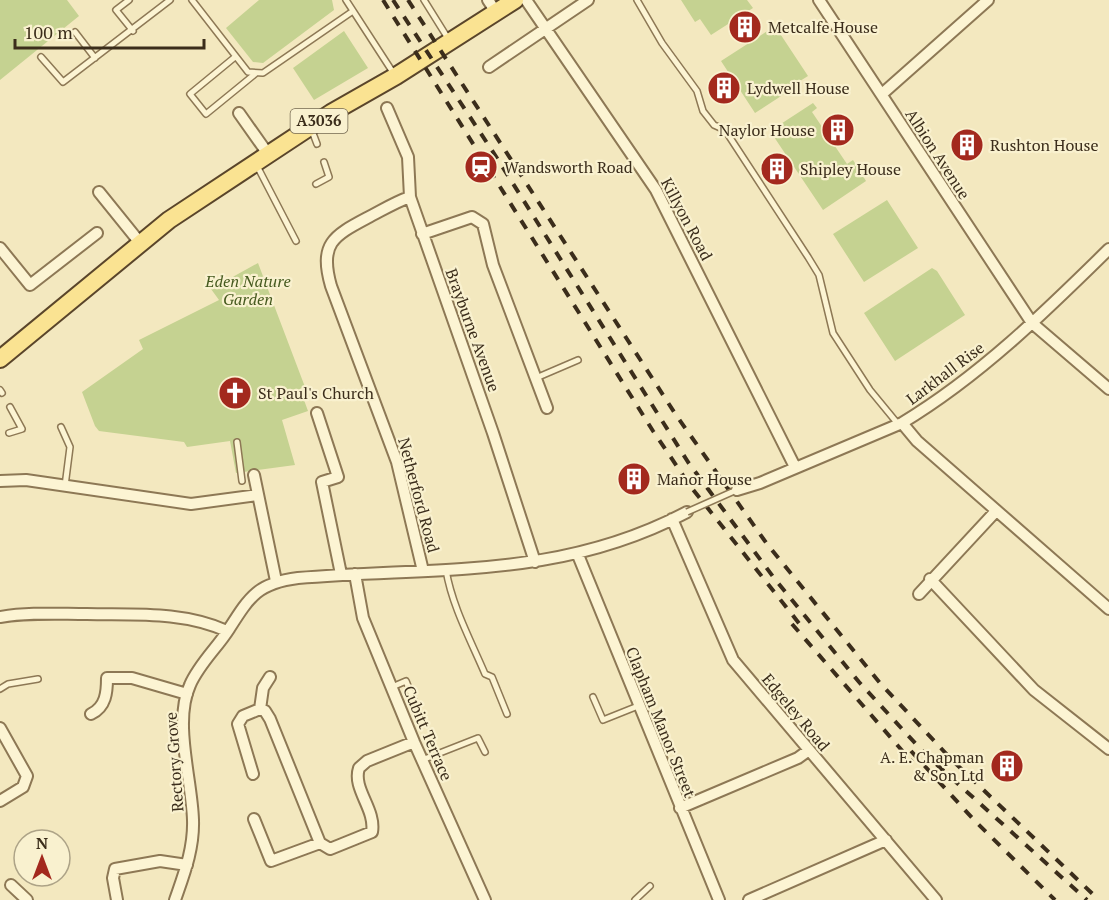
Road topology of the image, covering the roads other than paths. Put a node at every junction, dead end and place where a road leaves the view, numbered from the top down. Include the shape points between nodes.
1 (129, 0) edge
2 (170, 0) edge
3 (192, 0) edge
4 (346, 0) edge
5 (424, 0) edge
6 (515, 0) edge
7 (526, 0) edge
8 (588, 0) edge
9 (637, 0) edge
10 (819, 0) edge
11 (988, 0) edge
12 (492, 6) edge
13 (353, 11) junction
14 (133, 31) junction
15 (546, 31) junction
16 (75, 32) dead end
17 (450, 41) junction
18 (41, 57) dead end
19 (235, 57) junction
20 (95, 58) junction
21 (489, 67) dead end
22 (255, 75) junction
23 (396, 76) junction
24 (882, 94) junction
25 (387, 108) dead end
26 (239, 113) dead end
27 (311, 126) junction
28 (317, 144) dead end
29 (261, 158) junction
30 (324, 162) dead end
31 (316, 184) dead end
32 (99, 192) dead end
33 (410, 197) junction
34 (97, 233) dead end
35 (422, 234) junction
36 (296, 241) dead end
37 (141, 243) junction
38 (0, 248) edge
39 (1109, 249) edge
40 (1032, 323) junction
41 (0, 359) edge
42 (578, 360) dead end
43 (536, 378) junction
44 (1109, 389) edge
45 (10, 407) dead end
46 (547, 408) dead end
47 (317, 413) dead end
48 (900, 423) junction
49 (61, 427) dead end
50 (9, 433) dead end
51 (237, 442) dead end
52 (795, 467) junction
53 (254, 476) joint
54 (0, 481) edge
55 (65, 486) junction
56 (734, 491) joint
57 (258, 495) junction
58 (996, 511) junction
59 (687, 512) joint
60 (672, 519) junction
61 (578, 555) junction
62 (535, 562) junction
63 (446, 570) junction
64 (423, 571) junction
65 (341, 574) junction
66 (355, 574) junction
67 (930, 579) junction
68 (276, 581) junction
69 (919, 594) dead end
70 (1109, 609) edge
71 (0, 617) edge
72 (228, 631) junction
73 (270, 677) dead end
74 (38, 679) dead end
75 (392, 687) junction
76 (0, 689) edge
77 (187, 694) junction
78 (592, 697) dead end
79 (639, 706) junction
80 (260, 709) junction
81 (419, 713) dead end
82 (91, 714) dead end
83 (507, 714) dead end
84 (0, 728) edge
85 (414, 742) junction
86 (1109, 749) edge
87 (809, 750) junction
88 (485, 752) dead end
89 (422, 760) junction
90 (253, 774) dead end
91 (0, 801) edge
92 (680, 808) junction
93 (254, 819) dead end
94 (886, 840) junction
95 (320, 843) junction
96 (188, 865) junction
97 (650, 886) dead end
98 (15, 888) edge
99 (27, 900) edge
100 (117, 900) edge
101 (175, 900) edge
102 (485, 900) edge
103 (636, 900) edge
104 (719, 900) edge
105 (749, 900) edge
106 (936, 900) edge

1 - 14 lane via 116,10
2 - 14 lane
3 - 19 lane
4 - 13 lane
5 - 17 lane
6 - 12 main road, A3036
7 - 15 street, Killyon Road
8 - 15 street
9 - 48 lane via 697,91 703,111 714,125 725,130 808,257 819,275 833,333 870,390
10 - 24 street, Albion Avenue
11 - 24 street
12 - 17 main road, A3036
13 - 22 lane via 263,74
13 - 23 lane
14 - 20 lane
15 - 21 street
15 - 52 street, Killyon Road via 656,190
16 - 20 lane
17 - 23 main road, A3036
18 - 20 lane via 63,82
19 - 22 lane
19 - 22 lane via 190,94 206,114
23 - 27 main road, A3036
24 - 40 street, Albion Avenue
25 - 33 street, Brayburne Avenue via 408,157
26 - 29 street
27 - 28 lane
27 - 29 main road, A3036
29 - 36 lane
29 - 37 main road, A3036
30 - 31 lane via 329,177
32 - 37 street
33 - 35 street, Brayburne Avenue
33 - 64 street, Netherford Road via 339,233 330,243 326,265 397,462
34 - 38 street via 30,285
35 - 43 street via 466,219 480,220
35 - 62 street, Brayburne Avenue
37 - 41 main road, A3036
39 - 40 street, Larkhall Rise
40 - 44 street, Albion Avenue
40 - 48 street, Larkhall Rise via 950,391
42 - 43 lane
43 - 46 street
45 - 50 lane via 22,429
47 - 65 street via 338,477 322,482
48 - 52 street, Larkhall Rise
48 - 58 street
49 - 55 lane via 70,447
51 - 53 lane via 241,481
52 - 56 street, Larkhall Rise
53 - 57 street
54 - 55 street
55 - 57 street via 191,504
56 - 59 lane, bridge
57 - 68 street
58 - 67 street
58 - 70 street
59 - 60 street
60 - 61 street
60 - 87 street, Edgeley Road via 729,654
61 - 62 street
61 - 79 street, Clapham Manor Street
62 - 63 street
63 - 64 street
63 - 83 lane via 468,634
64 - 66 street
65 - 66 street, Rectory Grove
65 - 68 street, Rectory Grove
66 - 75 street, Cubitt Terrace via 363,618
67 - 69 street
67 - 86 street via 1034,690
68 - 72 street, Rectory Grove via 261,587 251,597
71 - 72 street via 159,615 208,621
72 - 77 street, Rectory Grove via 195,676
73 - 80 street via 263,688
74 - 76 lane
75 - 81 lane via 406,681
75 - 85 street, Cubitt Terrace
77 - 82 street via 132,678 107,678 107,696
77 - 96 street, Rectory Grove via 184,727 193,822
78 - 79 lane via 603,720
79 - 92 street, Clapham Manor Street
80 - 90 street via 243,716 238,724
80 - 95 street via 270,719
84 - 91 street via 27,776 22,787
85 - 89 street, Cubitt Terrace
85 - 95 street via 359,768 358,782 373,821 372,832 330,849
87 - 92 street
87 - 94 street, Edgeley Road
88 - 89 lane via 478,738
89 - 102 street, Cubitt Terrace
92 - 104 street, Clapham Manor Street
93 - 95 street via 271,861
94 - 105 street
94 - 106 street, Edgeley Road
96 - 100 street via 160,861 115,869
96 - 101 street, Rectory Grove
97 - 103 lane
98 - 99 street

